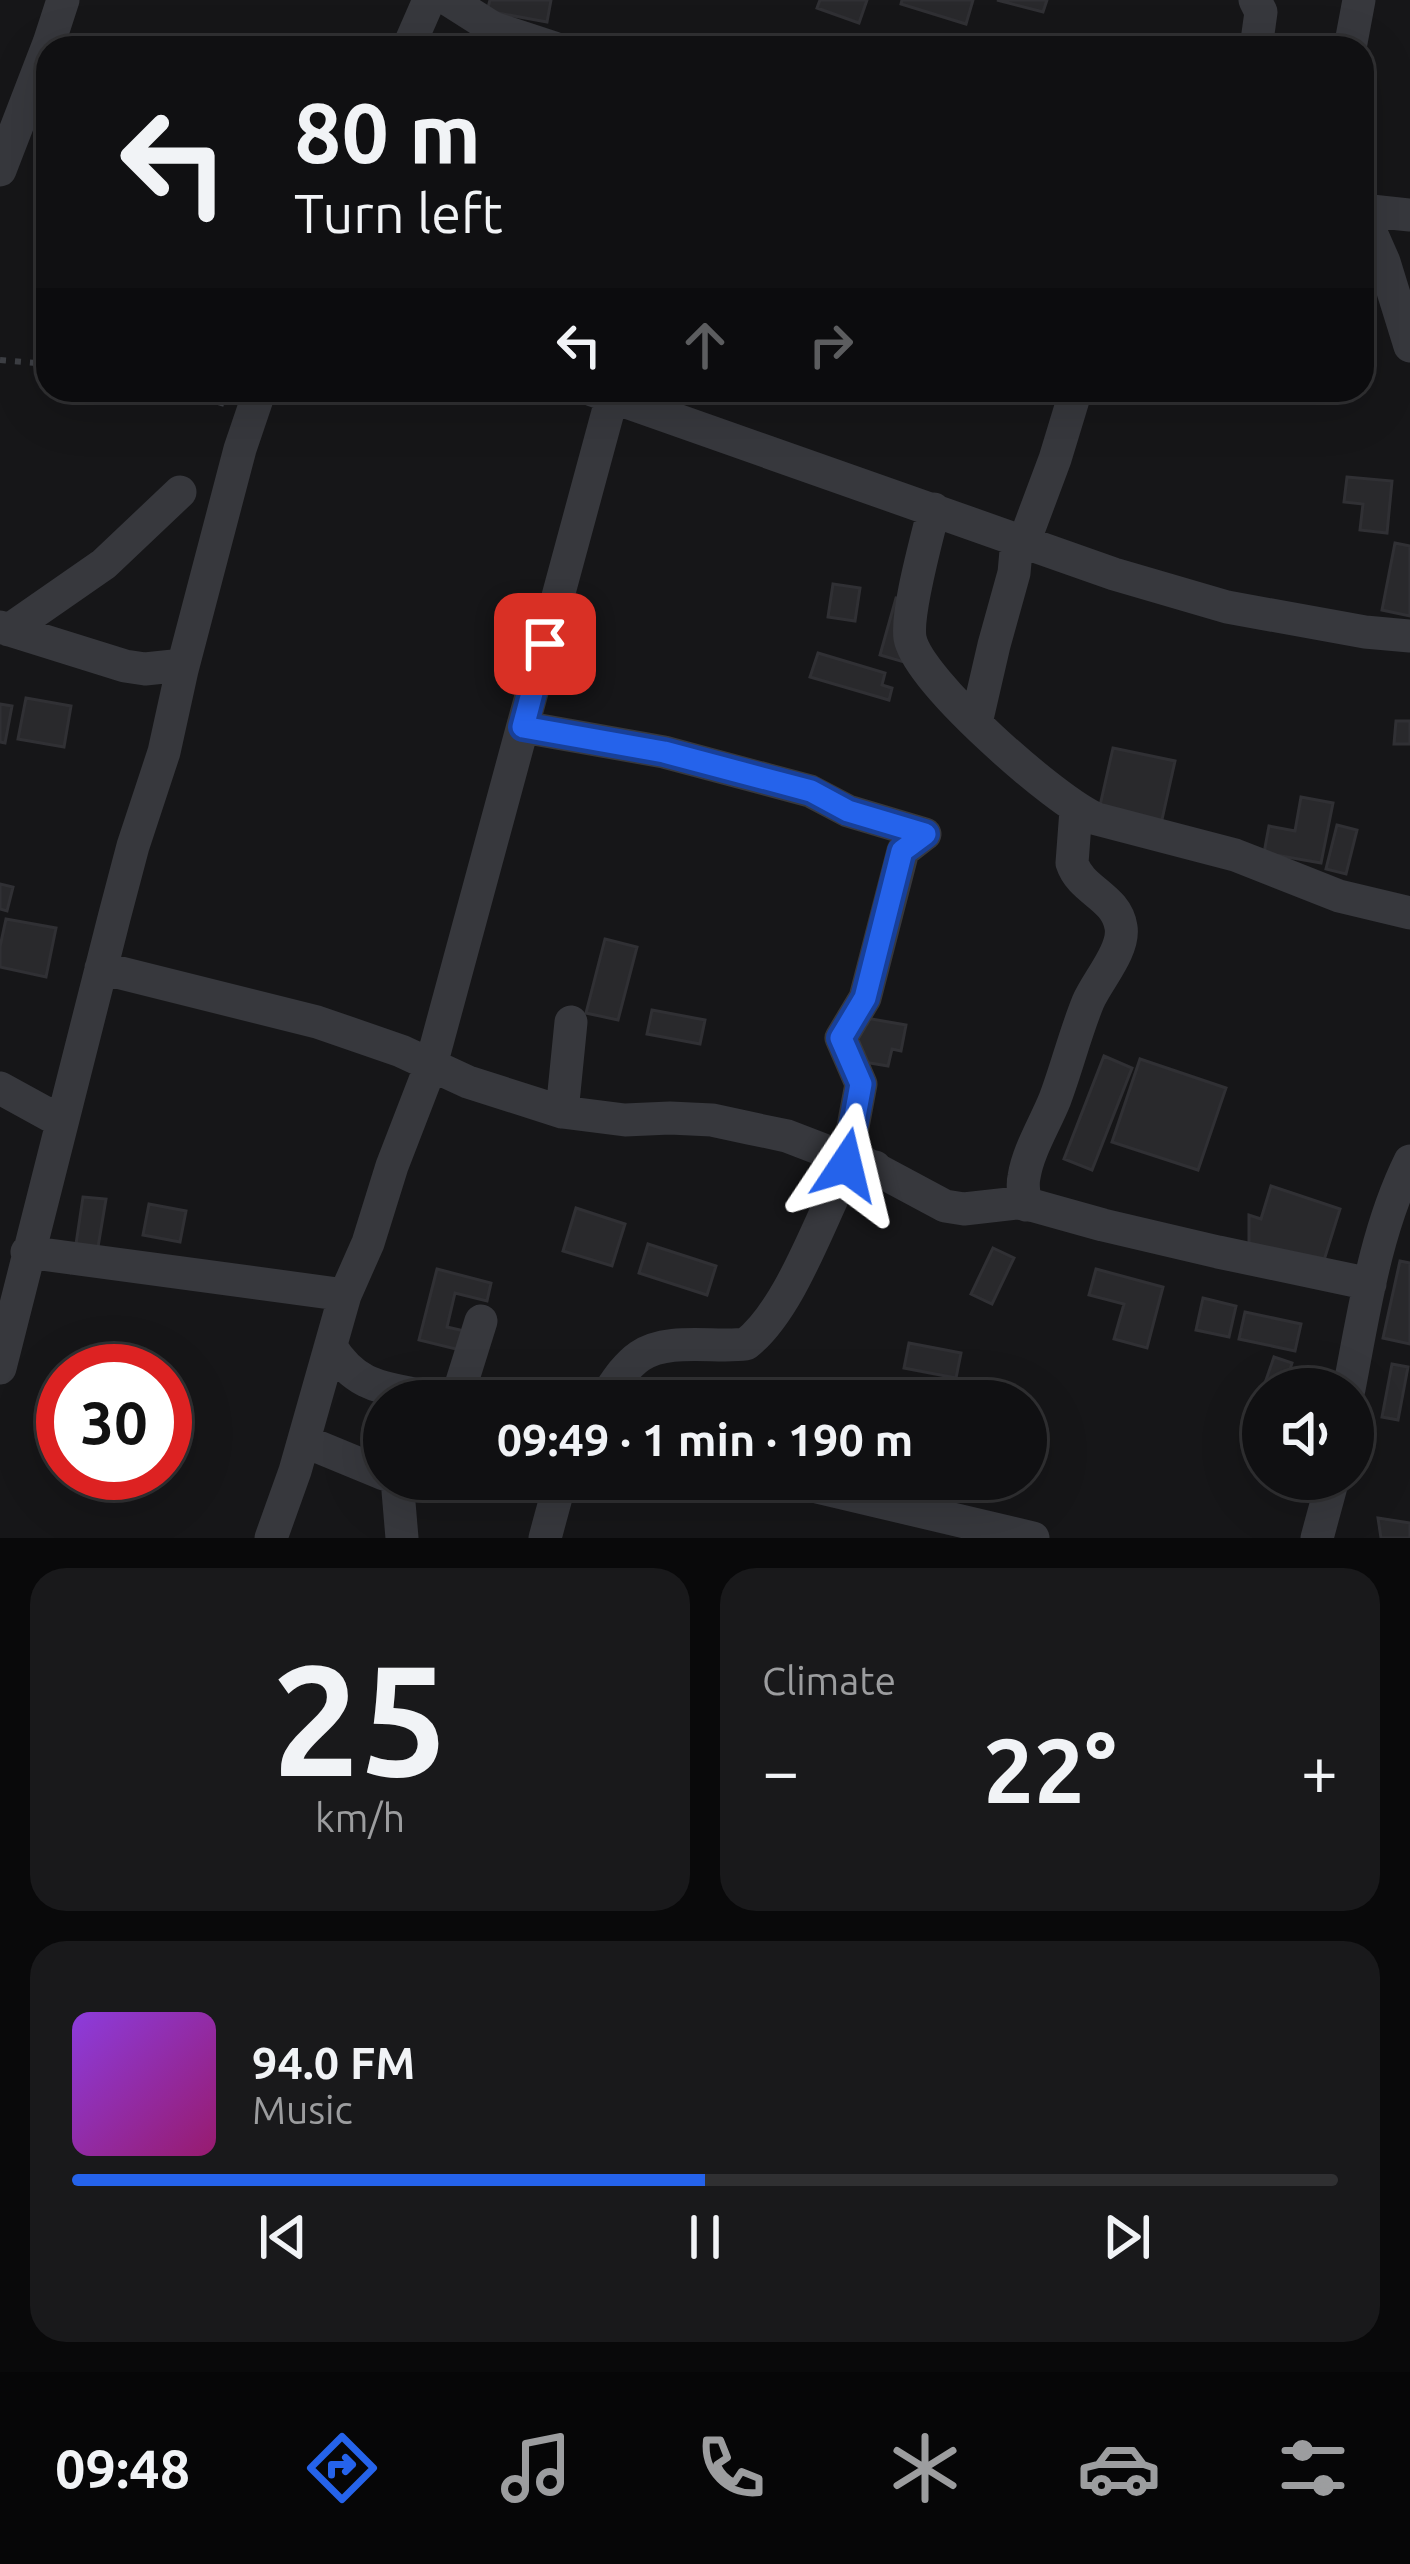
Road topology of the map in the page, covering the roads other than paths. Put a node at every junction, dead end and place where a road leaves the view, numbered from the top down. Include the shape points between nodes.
1 (63, 0) edge
2 (448, 0) edge
3 (1255, 0) edge
4 (1359, 0) edge
5 (52, 36) edge
6 (517, 36) edge
7 (1258, 36) edge
8 (1352, 36) edge
9 (36, 79) edge
10 (0, 170) edge
11 (1374, 212) edge
12 (1410, 215) edge
13 (1374, 239) edge
14 (1410, 346) edge
15 (255, 402) edge
16 (600, 402) edge
17 (628, 402) edge
18 (1072, 402) edge
19 (179, 491) dead end
20 (934, 509) junction
21 (1020, 541) junction
22 (4, 628) edge
23 (1410, 636) edge
24 (183, 665) junction
25 (976, 723) junction
26 (523, 727) junction
27 (1076, 810) junction
28 (1410, 913) edge
29 (101, 968) junction
30 (571, 1022) dead end
31 (431, 1065) junction
32 (0, 1088) edge
33 (562, 1112) junction
34 (62, 1122) junction
35 (858, 1155) junction
36 (1410, 1160) edge
37 (1018, 1194) junction
38 (28, 1252) junction
39 (1370, 1284) junction
40 (345, 1295) junction
41 (481, 1321) dead end
42 (332, 1348) junction
43 (0, 1368) edge
44 (1353, 1368) edge
45 (365, 1380) edge
46 (463, 1380) edge
47 (618, 1380) edge
48 (304, 1441) junction
49 (363, 1465) edge
50 (399, 1500) edge
51 (555, 1500) edge
52 (872, 1500) edge
53 (1327, 1500) edge
54 (271, 1538) edge
55 (402, 1538) edge
56 (545, 1538) edge
57 (1033, 1538) edge
58 (1317, 1538) edge

1 - 5 street
2 - 6 street
3 - 7 street
4 - 8 street
9 - 10 street
11 - 12 street
13 - 14 street
15 - 24 street
16 - 26 street
17 - 20 street
18 - 21 street
19 - 22 street via 104,564
20 - 21 street
20 - 25 street via 911,645
21 - 23 street via 1227,607
21 - 25 street
22 - 24 street via 125,665
24 - 29 street
25 - 27 street
26 - 31 street
26 - 35 street via 664,752 811,791 925,834 902,851 865,998 841,1038 861,1084
27 - 28 street
27 - 37 street via 1075,871 1107,899 1122,938 1087,1006
29 - 31 street via 317,1022
29 - 34 street
30 - 33 street
31 - 33 street
31 - 40 street
32 - 34 street
33 - 35 street via 712,1120
34 - 38 street
35 - 37 street via 945,1206 964,1209
35 - 47 street via 757,1336 746,1344 643,1354
36 - 39 street
37 - 39 street via 1218,1252
38 - 40 street
38 - 43 street
39 - 44 street
40 - 42 street
41 - 46 street
42 - 45 street via 344,1368
42 - 48 street
48 - 49 street
48 - 54 street
50 - 55 street
51 - 56 street
52 - 57 street
53 - 58 street

